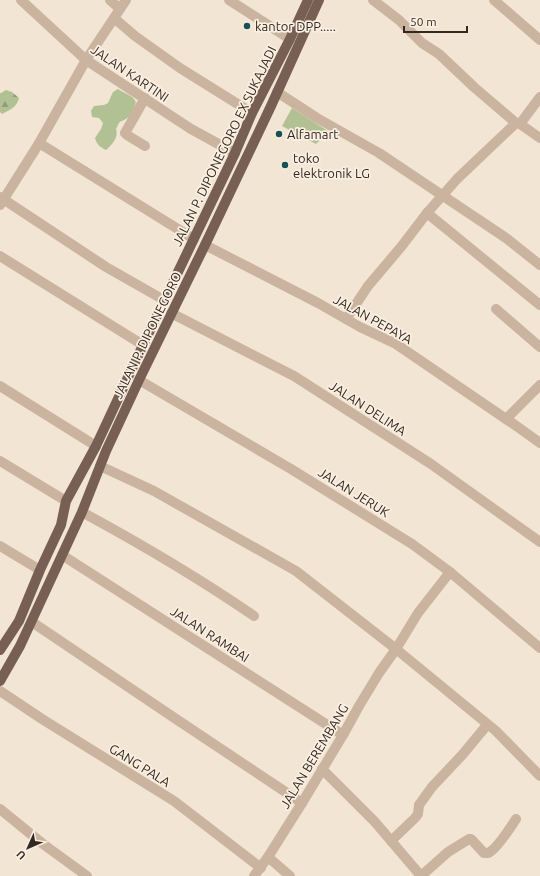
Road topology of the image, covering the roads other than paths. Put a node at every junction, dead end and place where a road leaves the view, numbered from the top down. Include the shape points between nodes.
1 (21, 0) edge
2 (110, 0) edge
3 (126, 0) edge
4 (229, 0) edge
5 (308, 0) edge
6 (320, 0) edge
7 (373, 0) edge
8 (494, 0) edge
9 (120, 8) junction
10 (301, 14) junction
11 (114, 18) junction
12 (311, 19) junction
13 (290, 39) junction
14 (540, 40) edge
15 (86, 60) junction
16 (277, 92) junction
17 (540, 97) edge
18 (145, 98) junction
19 (252, 113) junction
20 (518, 124) junction
21 (540, 138) edge
22 (39, 143) junction
23 (145, 146) dead end
24 (235, 153) junction
25 (443, 195) junction
26 (1, 201) edge
27 (427, 213) junction
28 (194, 239) junction
29 (205, 245) junction
30 (0, 256) edge
31 (540, 265) edge
32 (164, 300) junction
33 (540, 305) edge
34 (496, 309) dead end
35 (171, 313) junction
36 (346, 319) junction
37 (142, 345) junction
38 (540, 347) edge
39 (139, 380) junction
40 (0, 386) edge
41 (540, 386) edge
42 (506, 419) junction
43 (540, 444) edge
44 (96, 446) junction
45 (0, 461) edge
46 (100, 466) junction
47 (66, 501) junction
48 (82, 512) junction
49 (540, 542) edge
50 (0, 546) edge
51 (62, 555) junction
52 (40, 570) junction
53 (450, 572) junction
54 (254, 616) dead end
55 (32, 622) junction
56 (540, 648) edge
57 (396, 649) junction
58 (0, 650) edge
59 (0, 681) edge
60 (0, 691) edge
61 (487, 725) junction
62 (344, 735) junction
63 (322, 769) junction
64 (540, 776) edge
65 (302, 803) junction
66 (0, 809) edge
67 (516, 819) dead end
68 (391, 841) junction
69 (268, 857) junction
70 (261, 868) junction
71 (87, 876) edge
72 (254, 876) edge
73 (290, 876) edge
74 (421, 876) edge

1 - 15 street, JALAN KARTINI
2 - 9 street
3 - 9 street
4 - 13 street
5 - 10 main road, JALAN P. DIPONEGORO EX SUKAJADI
6 - 12 main road, JALAN P. DIPONEGORO
7 - 20 street
8 - 14 street
9 - 11 street
10 - 12 main road
10 - 13 main road, JALAN P. DIPONEGORO EX SUKAJADI
11 - 15 street
11 - 19 street via 180,68
12 - 16 main road, JALAN P. DIPONEGORO
13 - 19 main road, JALAN P. DIPONEGORO EX SUKAJADI
15 - 18 street, JALAN KARTINI
15 - 22 street
16 - 25 street
16 - 29 main road, JALAN P. DIPONEGORO
17 - 20 street
18 - 23 street via 126,133
18 - 24 street, JALAN KARTINI via 191,129
19 - 24 main road, JALAN P. DIPONEGORO EX SUKAJADI
20 - 21 street
20 - 25 street
22 - 26 street
22 - 28 street
24 - 28 main road, JALAN P. DIPONEGORO EX SUKAJADI
25 - 27 street
25 - 31 street
26 - 32 street
27 - 33 street
27 - 36 street via 368,286
28 - 32 main road, JALAN P. DIPONEGORO EX SUKAJADI
29 - 35 main road, JALAN P. DIPONEGORO
29 - 36 street, JALAN PEPAYA
30 - 37 street
32 - 37 main road, JALAN P. DIPONEGORO EX SUKAJADI
34 - 38 street
35 - 39 main road, JALAN P. DIPONEGORO
35 - 49 street, JALAN DELIMA via 294,376 431,464
36 - 42 street, JALAN PEPAYA via 396,344
37 - 44 main road, JALAN P. DIPONEGORO EX SUKAJADI
39 - 46 main road, JALAN P. DIPONEGORO
39 - 53 street, JALAN JERUK via 297,472 412,544
40 - 44 street
41 - 42 street
42 - 43 street, JALAN PEPAYA
44 - 47 main road, JALAN P. DIPONEGORO EX SUKAJADI
45 - 47 street
46 - 48 main road, JALAN P. DIPONEGORO
46 - 57 street via 154,491 296,571
47 - 52 main road, JALAN P. DIPONEGORO EX SUKAJADI via 61,525
48 - 51 main road, JALAN P. DIPONEGORO
48 - 54 street via 144,546
50 - 52 street
51 - 55 main road, JALAN P. DIPONEGORO
51 - 62 street, JALAN RAMBAI
52 - 58 main road, JALAN P. DIPONEGORO EX SUKAJADI via 19,621
53 - 56 street, JALAN JERUK
53 - 57 street, JALAN BEREMBANG via 418,613
55 - 59 main road, JALAN P. DIPONEGORO
55 - 65 street
57 - 61 street
57 - 62 street, JALAN BEREMBANG via 359,706
60 - 70 street, GANG PALA via 174,801
61 - 64 street
61 - 68 street via 432,787 419,805 415,818
62 - 63 street, JALAN BEREMBANG
63 - 65 street, JALAN BEREMBANG
63 - 68 street
65 - 69 street, JALAN BEREMBANG
66 - 71 street
67 - 74 street via 490,852 484,853 469,838 448,852
68 - 74 street
69 - 70 street, JALAN BEREMBANG
69 - 73 street
70 - 72 street, JALAN BEREMBANG

